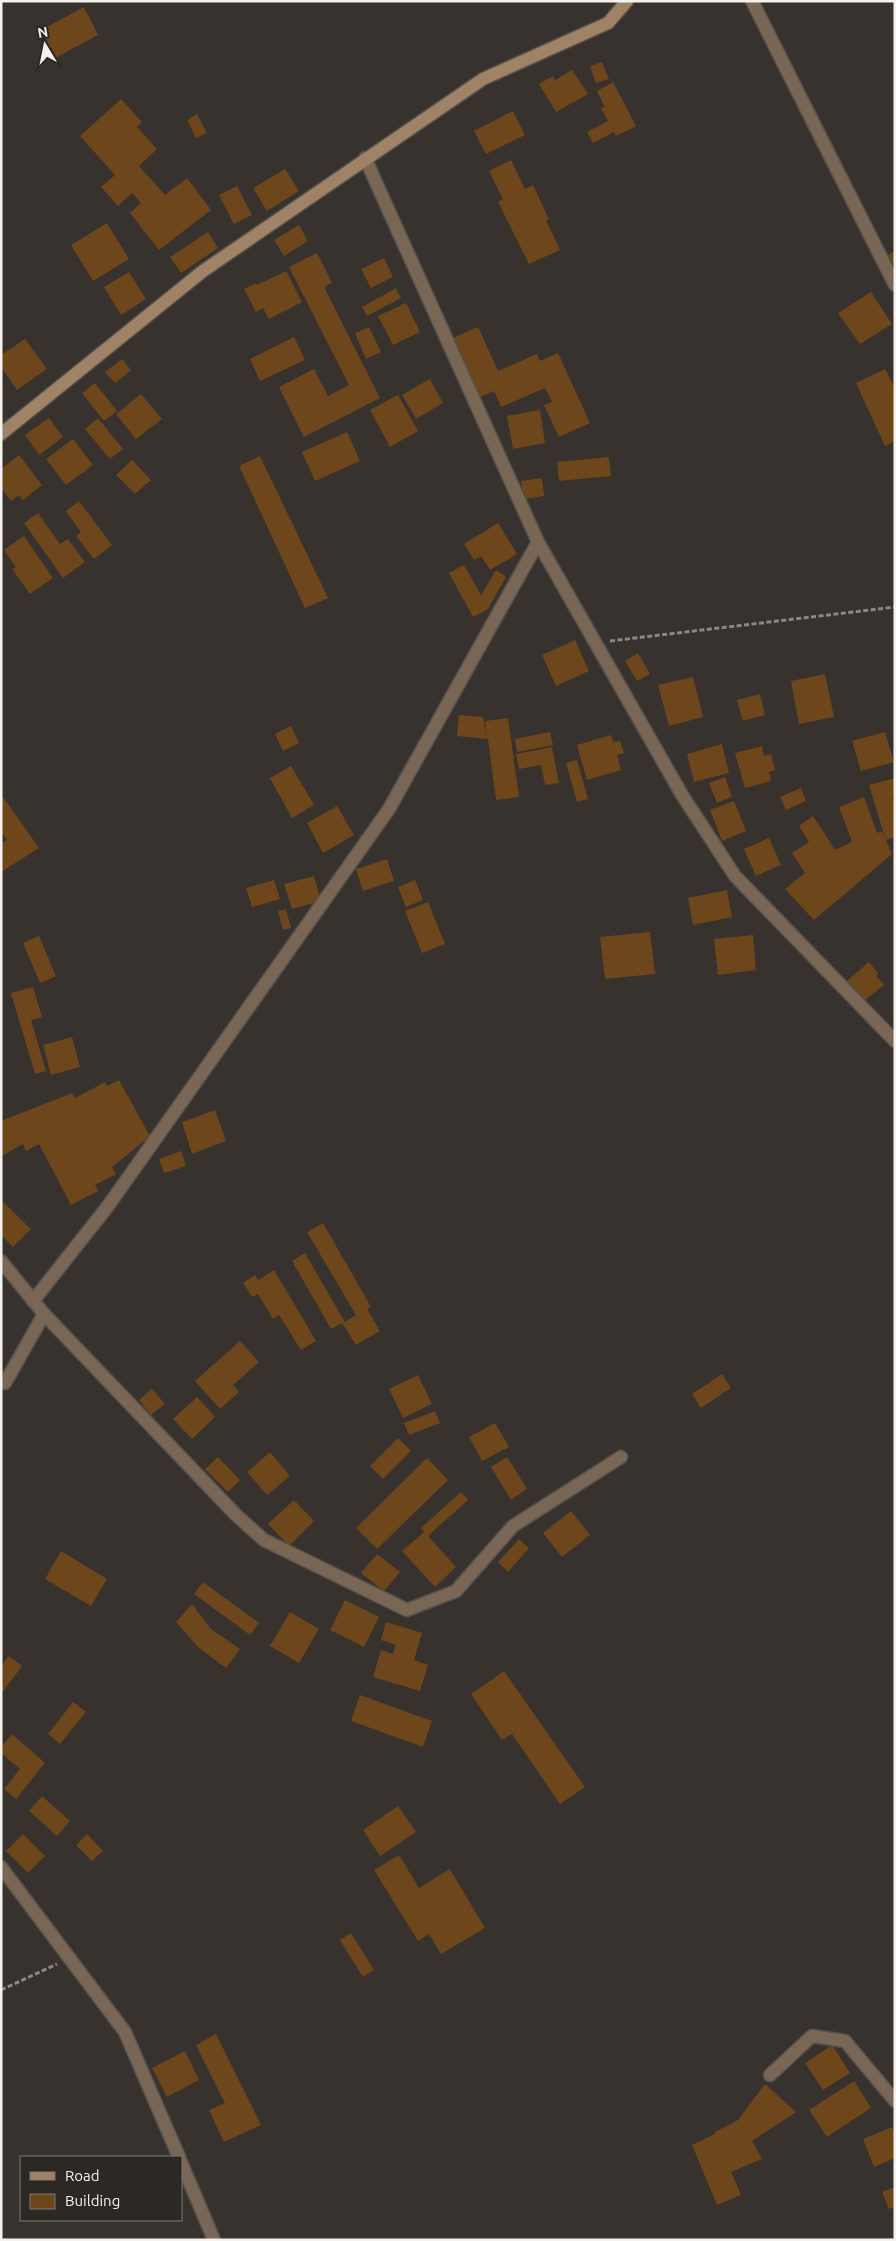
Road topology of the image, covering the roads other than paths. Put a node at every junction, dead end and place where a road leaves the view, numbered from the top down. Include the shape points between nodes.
1 (627, 1) edge
2 (752, 1) edge
3 (365, 158) junction
4 (895, 285) edge
5 (1, 434) edge
6 (538, 542) junction
7 (895, 1041) edge
8 (1, 1261) edge
9 (33, 1301) junction
10 (44, 1314) junction
11 (5, 1383) dead end
12 (621, 1457) dead end
13 (1, 1867) edge
14 (770, 2075) dead end
15 (895, 2101) edge
16 (179, 2156) edge
17 (182, 2164) edge
18 (214, 2240) edge

1 - 3 street via 608,23 483,79
2 - 4 street
3 - 5 street via 203,270
3 - 6 street
6 - 7 street via 682,795 735,876
6 - 9 street via 389,809 108,1206
8 - 9 street
9 - 10 street
10 - 11 street
10 - 12 street via 236,1515 264,1540 407,1610 456,1591 513,1526
13 - 16 street via 125,2032
14 - 15 street via 812,2036 846,2041
17 - 18 street

